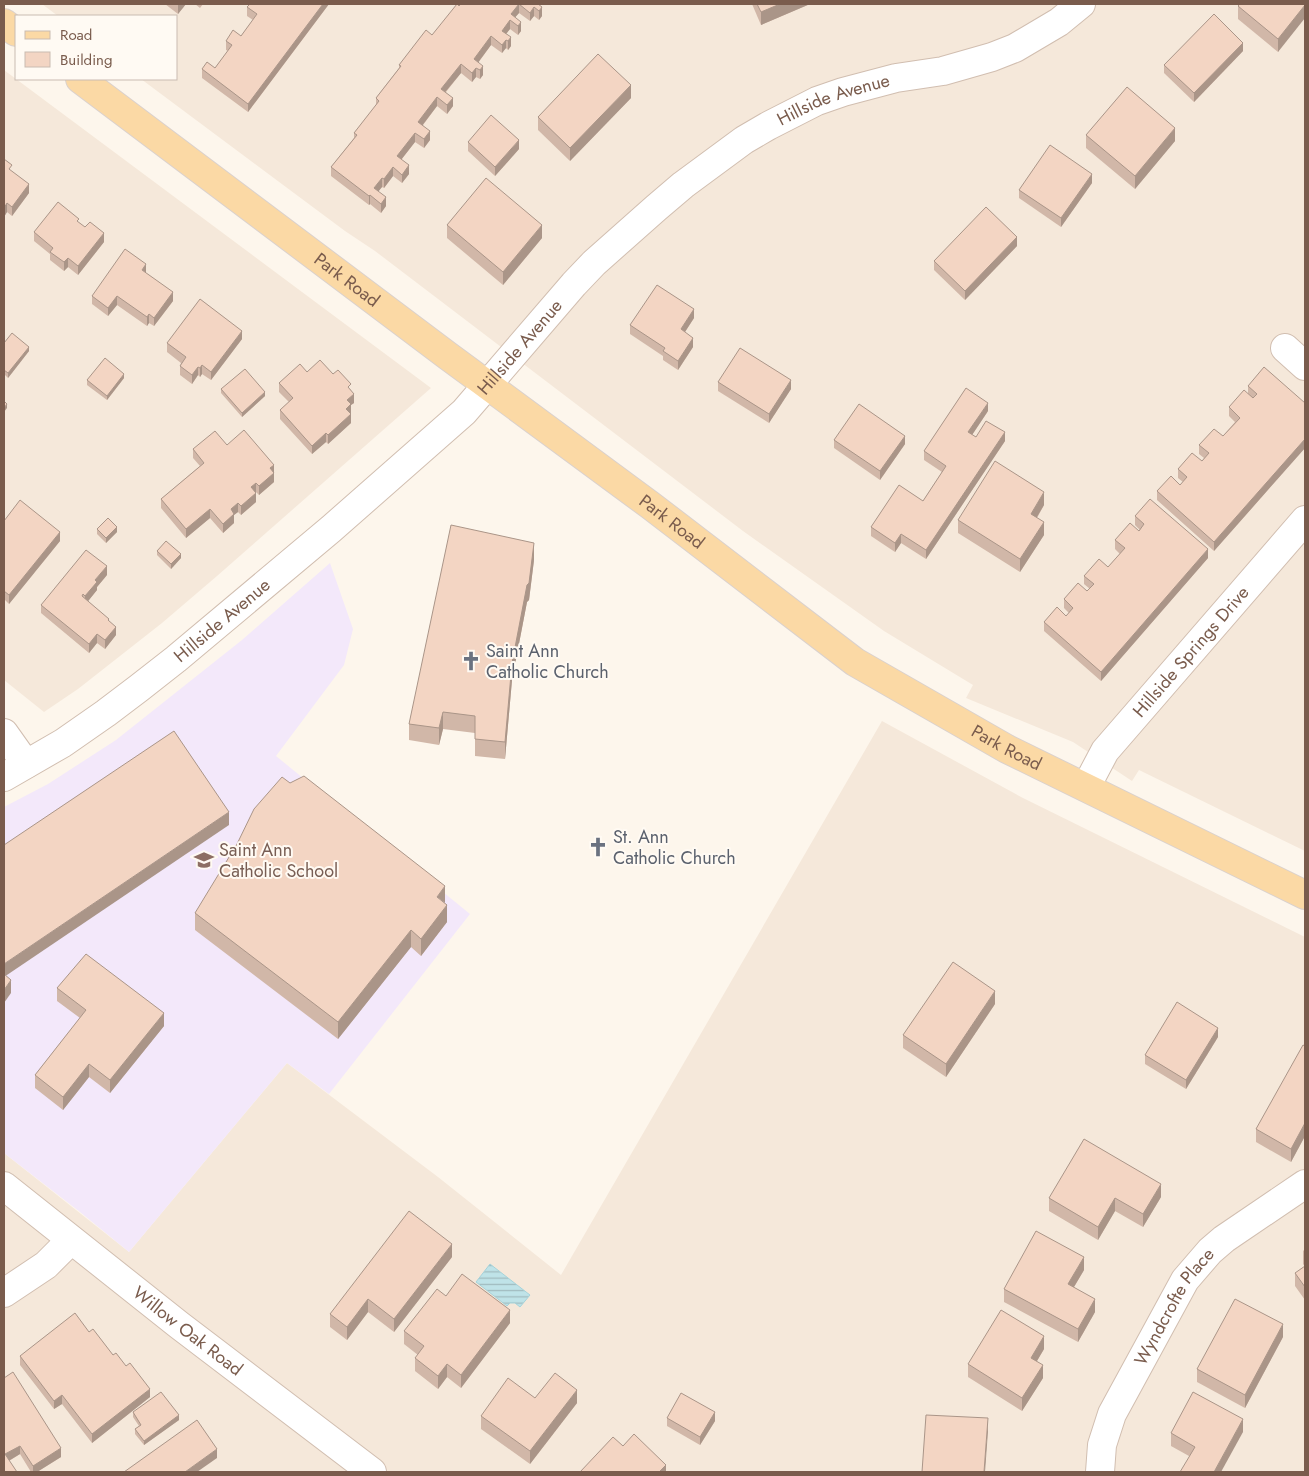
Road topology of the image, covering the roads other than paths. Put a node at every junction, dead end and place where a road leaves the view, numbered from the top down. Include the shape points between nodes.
1 (1081, 4) edge
2 (4, 23) edge
3 (15, 31) edge
4 (81, 80) edge
5 (1285, 348) dead end
6 (1305, 366) edge
7 (488, 385) junction
8 (1305, 520) edge
9 (4, 733) edge
10 (15, 771) edge
11 (1086, 788) junction
12 (1305, 895) edge
13 (1305, 1184) edge
14 (4, 1186) edge
15 (71, 1240) junction
16 (4, 1293) edge
17 (372, 1472) edge
18 (1100, 1472) edge

1 - 7 street, Hillside Avenue via 1059,22 992,58 843,92 744,140 683,185 594,264
2 - 3 main road
4 - 7 main road, Park Road
5 - 6 street
7 - 10 street, Hillside Avenue via 455,421 176,659 63,743
7 - 11 main road, Park Road via 855,662 1007,749
8 - 11 street, Hillside Springs Drive via 1105,751
9 - 10 street
11 - 12 main road, Park Road
13 - 18 street, Wyndcrofte Place via 1224,1239 1185,1280 1112,1414 1102,1445
14 - 15 street, Willow Oak Road
15 - 16 street via 46,1265
15 - 17 street, Willow Oak Road

